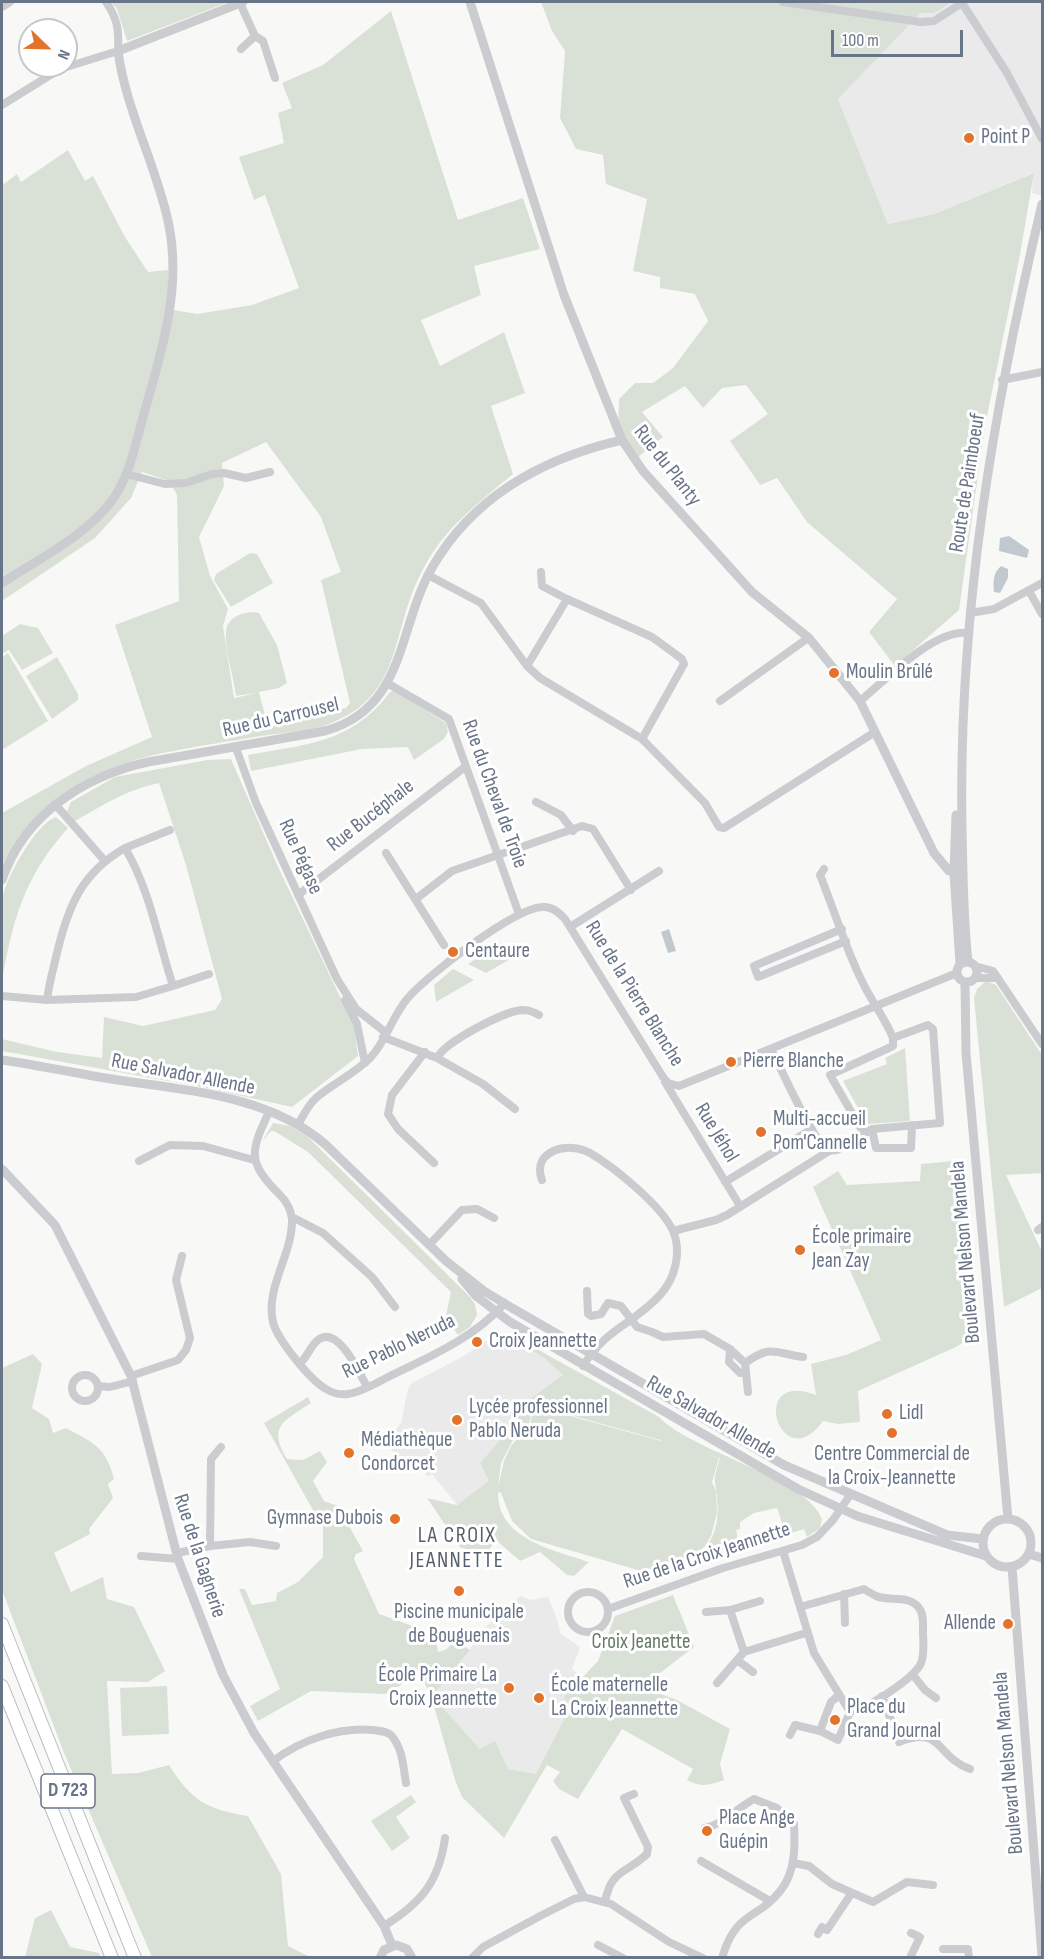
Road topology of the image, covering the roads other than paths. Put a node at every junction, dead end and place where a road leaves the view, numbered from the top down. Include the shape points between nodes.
1 (10, 2) edge
2 (106, 2) edge
3 (242, 2) edge
4 (470, 2) edge
5 (783, 2) edge
6 (962, 2) edge
7 (2, 7) edge
8 (255, 36) junction
9 (241, 49) dead end
10 (118, 51) junction
11 (275, 78) dead end
12 (2, 105) edge
13 (1031, 116) junction
14 (1042, 122) edge
15 (1042, 139) edge
16 (1042, 204) edge
17 (1042, 372) edge
18 (1002, 380) junction
19 (621, 440) junction
20 (270, 472) dead end
21 (126, 474) junction
22 (541, 572) dead end
23 (428, 575) junction
24 (2, 583) edge
25 (1042, 583) edge
26 (1029, 591) junction
27 (567, 599) junction
28 (970, 613) junction
29 (1042, 614) edge
30 (968, 633) junction
31 (808, 638) junction
32 (527, 666) junction
33 (387, 683) junction
34 (720, 701) dead end
35 (861, 701) junction
36 (875, 732) junction
37 (642, 739) junction
38 (236, 748) junction
39 (465, 767) junction
40 (536, 802) dead end
41 (55, 804) junction
42 (170, 830) dead end
43 (573, 831) junction
44 (125, 848) junction
45 (386, 853) dead end
46 (497, 856) junction
47 (104, 860) junction
48 (824, 869) dead end
49 (659, 871) dead end
50 (958, 874) junction
51 (2, 880) edge
52 (631, 890) junction
53 (298, 895) junction
54 (416, 899) junction
55 (519, 914) junction
56 (570, 927) junction
57 (842, 930) junction
58 (846, 941) junction
59 (444, 945) dead end
60 (965, 966) junction
61 (209, 974) dead end
62 (998, 978) junction
63 (337, 979) junction
64 (970, 980) junction
65 (173, 986) junction
66 (2, 996) edge
67 (47, 1000) junction
68 (876, 1005) junction
69 (539, 1015) dead end
70 (384, 1035) junction
71 (893, 1038) junction
72 (1042, 1044) edge
73 (771, 1049) junction
74 (425, 1052) junction
75 (437, 1058) junction
76 (2, 1060) edge
77 (365, 1063) junction
78 (663, 1077) junction
79 (515, 1109) dead end
80 (270, 1112) junction
81 (298, 1125) junction
82 (912, 1125) junction
83 (813, 1129) junction
84 (868, 1131) junction
85 (829, 1151) junction
86 (254, 1160) junction
87 (139, 1161) dead end
88 (434, 1163) dead end
89 (2, 1169) edge
90 (542, 1180) dead end
91 (725, 1182) junction
92 (740, 1206) junction
93 (292, 1217) junction
94 (494, 1218) dead end
95 (673, 1231) junction
96 (429, 1245) junction
97 (182, 1256) dead end
98 (446, 1261) junction
99 (587, 1291) dead end
100 (505, 1303) junction
101 (394, 1307) dead end
102 (496, 1312) junction
103 (630, 1318) junction
104 (730, 1349) junction
105 (591, 1354) junction
106 (803, 1357) dead end
107 (301, 1362) junction
108 (745, 1364) junction
109 (584, 1366) junction
110 (746, 1373) junction
111 (132, 1378) junction
112 (98, 1386) dead end
113 (367, 1387) junction
114 (748, 1392) dead end
115 (221, 1447) dead end
116 (849, 1495) junction
117 (840, 1508) junction
118 (1008, 1519) junction
119 (983, 1539) junction
120 (210, 1546) junction
121 (276, 1546) dead end
122 (783, 1551) junction
123 (1029, 1554) junction
124 (141, 1556) dead end
125 (177, 1556) junction
126 (986, 1556) junction
127 (1042, 1558) edge
128 (1011, 1567) junction
129 (844, 1594) junction
130 (760, 1601) dead end
131 (800, 1607) junction
132 (608, 1609) junction
133 (730, 1610) junction
134 (706, 1612) dead end
135 (845, 1623) dead end
136 (2, 1624) edge
137 (806, 1633) junction
138 (744, 1652) junction
139 (737, 1660) junction
140 (753, 1672) dead end
141 (913, 1675) junction
142 (717, 1683) dead end
143 (2, 1686) edge
144 (839, 1695) junction
145 (882, 1695) junction
146 (936, 1698) dead end
147 (850, 1712) junction
148 (820, 1731) junction
149 (790, 1735) dead end
150 (273, 1761) junction
151 (966, 1768) dead end
152 (406, 1783) dead end
153 (634, 1794) dead end
154 (705, 1828) dead end
155 (445, 1838) dead end
156 (555, 1840) dead end
157 (701, 1861) dead end
158 (793, 1863) junction
159 (933, 1885) dead end
160 (851, 1894) junction
161 (584, 1898) junction
162 (770, 1901) junction
163 (605, 1902) junction
164 (384, 1926) junction
165 (911, 1933) dead end
166 (818, 1934) dead end
167 (392, 1945) junction
168 (598, 1945) dead end
169 (943, 1949) dead end
170 (1042, 1956) edge
171 (112, 1958) edge
172 (135, 1958) edge
173 (380, 1958) edge
174 (412, 1958) edge
175 (472, 1958) edge
176 (623, 1958) edge
177 (703, 1958) edge
178 (722, 1958) edge
179 (910, 1958) edge
180 (969, 1958) edge

1 - 7 street
2 - 10 street via 119,28
3 - 8 street
3 - 10 street
4 - 19 street, Rue du Planty via 564,295
5 - 6 street via 921,22 945,16
6 - 13 street
8 - 9 street
8 - 11 street via 263,41
10 - 12 street via 60,69
10 - 21 street via 162,198 174,257 168,326
13 - 14 street
13 - 15 street
16 - 18 street, Route de Paimboeuf
17 - 18 street
18 - 28 street, Route de Paimboeuf
19 - 23 street, Rue du Carrousel via 555,461 508,487 458,532
19 - 31 street, Rue du Planty via 643,471 752,592
20 - 21 street via 246,478 212,474 186,483 165,484
21 - 24 street via 112,500 85,528
22 - 27 street via 542,586
23 - 32 street via 481,603
23 - 33 street, Rue du Carrousel
25 - 26 street
26 - 28 street via 994,609
26 - 29 street
27 - 32 street
27 - 37 street via 652,637 682,659 682,669
28 - 30 street, Route de Paimboeuf
30 - 35 street via 939,640 922,650
30 - 50 street, Route de Paimboeuf
31 - 34 street
31 - 35 street, Rue du Planty
32 - 37 street via 584,706
33 - 38 street, Rue du Carrousel via 362,713 340,727
33 - 39 street, Rue du Cheval de Troie via 449,719
35 - 36 street, Rue du Planty
36 - 37 street via 724,828
36 - 50 street, Rue du Planty via 926,841 942,864
38 - 41 street, Rue du Carrousel via 125,767
38 - 53 street, Rue Pégase
39 - 46 street, Rue du Cheval de Troie
39 - 53 street, Rue Bucéphale
40 - 43 street via 561,815
41 - 47 street
41 - 51 street, Rue du Carrousel via 27,834
42 - 44 street
43 - 46 street
43 - 52 street via 582,826 592,829
44 - 47 street
44 - 65 street via 136,867
45 - 54 street
46 - 54 street via 452,871
46 - 55 street, Rue du Cheval de Troie
47 - 67 street via 87,879 67,914
48 - 57 street via 820,875
49 - 52 street
50 - 60 street, Route de Paimboeuf
52 - 56 street
53 - 63 street, Rue Pégase
54 - 59 street
55 - 56 street, Rue de la Pierre Blanche via 550,908
55 - 70 street, Rue de la Pierre Blanche via 429,977 402,1005
56 - 78 street, Rue de la Pierre Blanche
57 - 58 street
57 - 58 street via 753,966 758,977
58 - 68 street
60 - 62 street via 989,968
60 - 64 street, Boulevard Nelson Mandela
60 - 64 street via 959,979
60 - 68 street, Rue de la Pierre Blanche
61 - 65 street
62 - 64 street
62 - 72 street
63 - 70 street, Rue Pégase via 356,1009
63 - 77 street, Rue Pégase via 357,1024
64 - 118 street, Boulevard Nelson Mandela via 966,1053
65 - 67 street via 136,997
66 - 67 street
68 - 71 street
68 - 73 street, Rue de la Pierre Blanche
69 - 75 street via 522,1010 506,1013 452,1043
70 - 74 street, Rue Pégase
70 - 77 street, Rue de la Pierre Blanche via 379,1048
71 - 82 street via 928,1025 933,1029 940,1123
71 - 84 street via 893,1046 884,1052 830,1075
73 - 78 street, Rue de la Pierre Blanche via 684,1085 668,1083
73 - 83 street
74 - 75 street, Rue Pégase
74 - 88 street via 392,1095 388,1114 398,1130
75 - 79 street, Rue Pégase via 483,1084
76 - 80 street, Rue Salvador Allende via 199,1093
77 - 81 street, Rue de la Pierre Blanche via 315,1099
78 - 91 street, Rue Jéhol
80 - 81 street, Rue Salvador Allende
80 - 86 street via 255,1146
81 - 96 street, Rue Salvador Allende via 325,1144
82 - 84 street
82 - 84 street via 910,1148 876,1148
83 - 85 street
83 - 91 street
84 - 85 street
85 - 92 street
86 - 87 street via 202,1146 170,1145
86 - 93 street via 260,1175 283,1199
89 - 111 street, Rue de la Gagnerie via 55,1225
90 - 95 street via 540,1165 544,1157 554,1150 580,1149 616,1172 657,1210
91 - 92 street, Rue Jéhol
92 - 95 street via 716,1220
93 - 101 street via 323,1233 372,1277
93 - 107 street, Rue Pablo Neruda via 272,1314 280,1340
94 - 96 street via 477,1209 462,1210
95 - 103 street via 677,1260 669,1283
96 - 98 street, Rue Salvador Allende
97 - 111 street via 176,1281 190,1338 186,1350 178,1360
98 - 100 street, Rue Salvador Allende
98 - 102 street, Rue Salvador Allende via 476,1296
99 - 103 street via 591,1316 601,1314 611,1302 621,1306
100 - 102 street, Rue Pablo Neruda
100 - 105 street, Rue Salvador Allende
102 - 109 street, Rue Salvador Allende
102 - 113 street, Rue Pablo Neruda via 457,1343
103 - 104 street via 637,1327 663,1337 704,1334
103 - 105 street
104 - 108 street
104 - 110 street via 729,1362 740,1373
105 - 109 street
105 - 116 street, Rue Salvador Allende via 784,1465
106 - 108 street via 770,1350
107 - 113 street, Rue Pablo Neruda via 330,1391 347,1394
107 - 113 street via 316,1341 332,1338 344,1346
108 - 110 street
109 - 117 street, Rue Salvador Allende via 798,1489
110 - 114 street
111 - 112 street via 110,1387
111 - 125 street, Rue de la Gagnerie
115 - 120 street via 211,1459
116 - 117 street, Rue de la Croix Jeannette
116 - 119 street, Rue Salvador Allende via 947,1535
117 - 122 street, Rue de la Croix Jeannette via 817,1537
117 - 126 street, Rue Salvador Allende
118 - 119 street via 992,1524
118 - 123 street via 1027,1529 1031,1540
119 - 126 street
120 - 121 street via 250,1542
120 - 125 street
122 - 131 street
122 - 132 street, Rue de la Croix Jeannette
123 - 127 street
123 - 128 street
124 - 125 street
125 - 150 street, Rue de la Gagnerie via 223,1675
126 - 128 street via 996,1565
128 - 170 street, Boulevard Nelson Mandela
129 - 131 street
129 - 135 street
129 - 141 street via 864,1589 877,1597 903,1599 919,1608 922,1659
130 - 133 street
131 - 137 street
132 - 132 street via 599,1595 583,1592 570,1602 568,1617 578,1630 594,1631 604,1623
133 - 134 street
133 - 138 street
136 - 172 highway, D 723
137 - 138 street
137 - 144 street
138 - 139 street
139 - 140 street
139 - 142 street
141 - 145 street
141 - 146 street
143 - 171 highway, D 723
144 - 147 street
144 - 148 street via 831,1702
145 - 147 street
145 - 151 street via 900,1742 918,1735 932,1738 950,1760
147 - 148 street via 838,1740
148 - 149 street via 795,1725
150 - 152 street via 324,1735 360,1729 383,1731 390,1734 401,1751
150 - 164 street, Rue de la Gagnerie
153 - 163 street via 624,1798 648,1847 647,1854 615,1876 609,1883
154 - 158 street via 718,1825 754,1799 777,1808 794,1823
155 - 164 street via 444,1851 425,1896
156 - 161 street
157 - 162 street
158 - 160 street via 809,1866
158 - 162 street via 788,1879
159 - 160 street via 907,1882 873,1902
160 - 166 street via 827,1930 822,1927
161 - 163 street
161 - 175 street via 542,1915 483,1947
162 - 178 street via 737,1925
163 - 177 street
164 - 167 street, Rue de la Gagnerie
165 - 179 street via 920,1937
167 - 173 street
167 - 174 street via 404,1946
168 - 176 street
169 - 180 street via 968,1949

